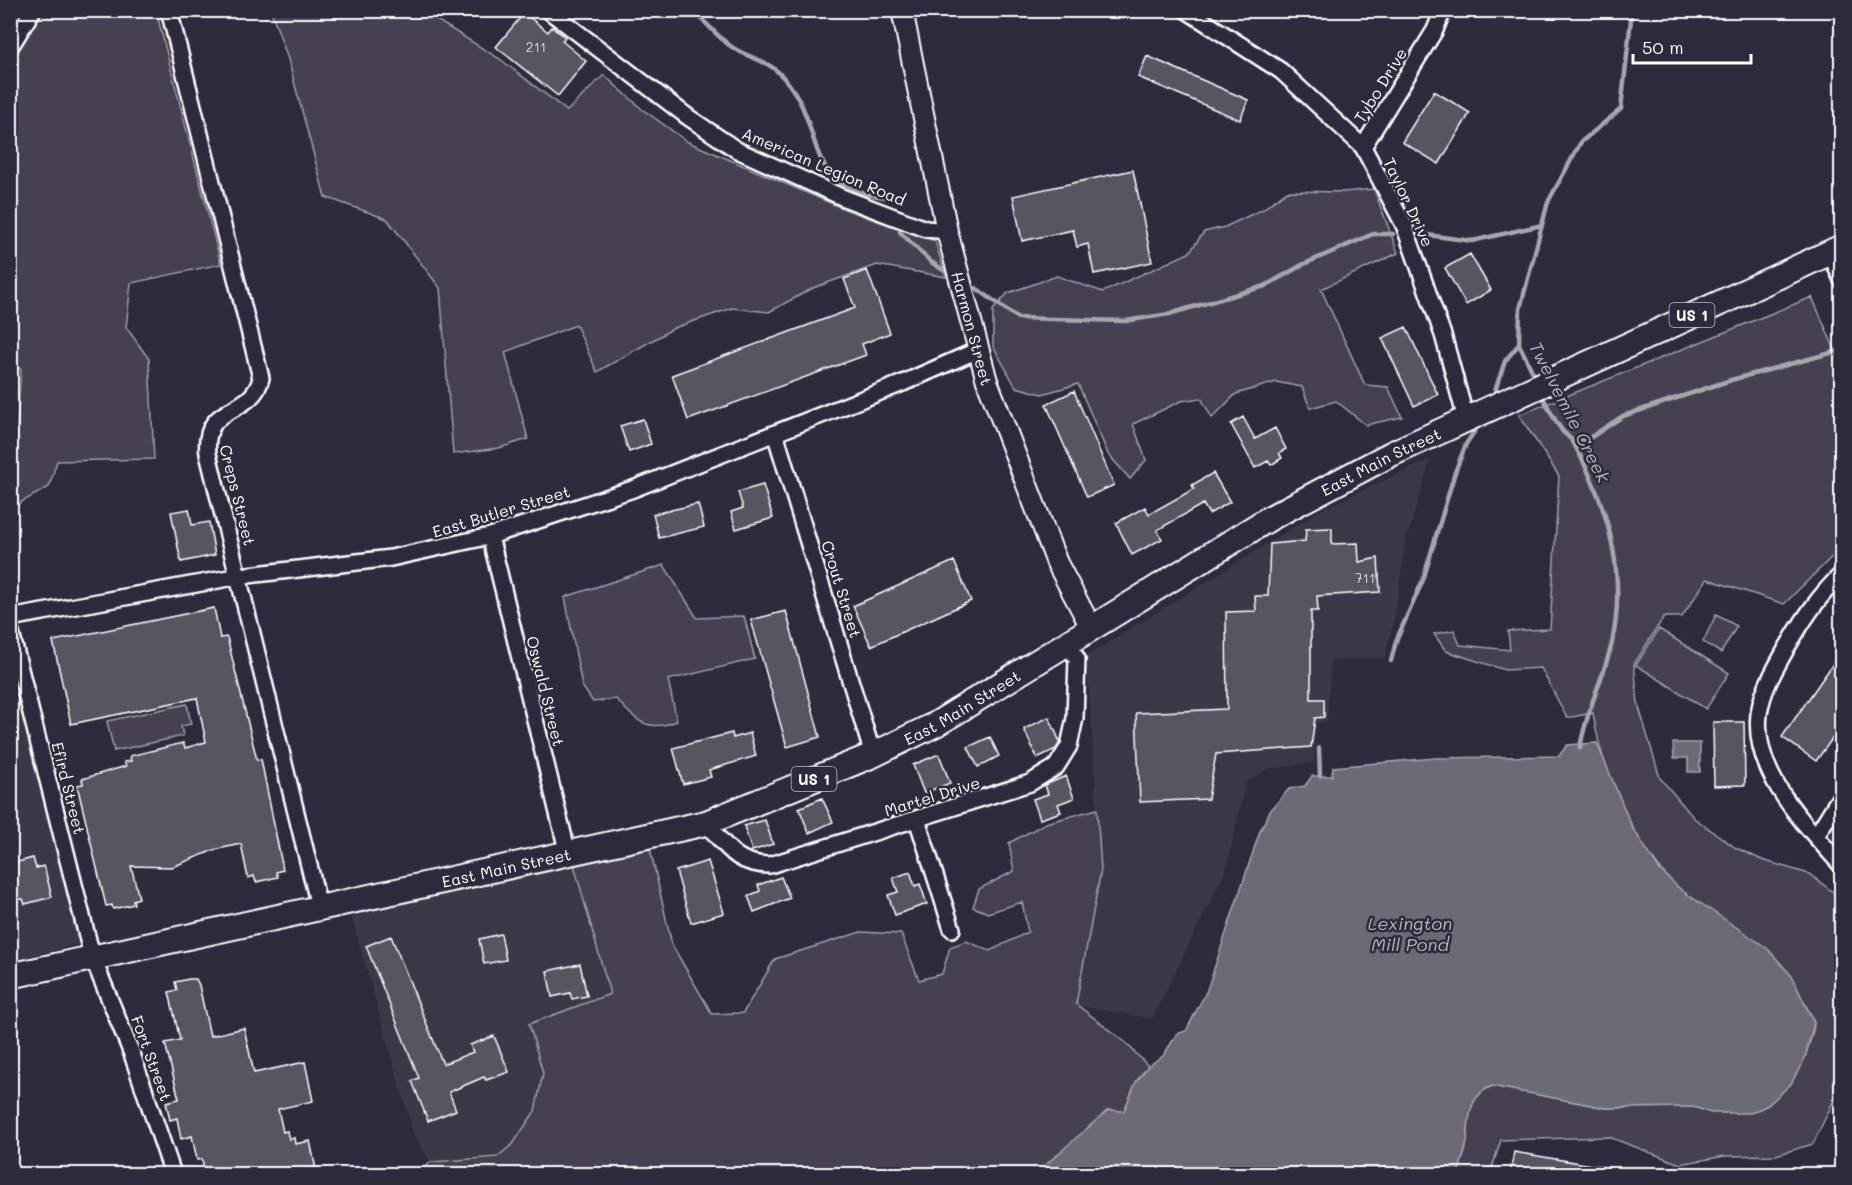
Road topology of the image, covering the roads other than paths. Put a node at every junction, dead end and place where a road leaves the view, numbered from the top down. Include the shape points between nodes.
1 (33, 10) edge
2 (169, 10) edge
3 (548, 10) edge
4 (902, 10) edge
5 (1186, 10) edge
6 (1443, 10) edge
7 (10, 47) edge
8 (1363, 147) junction
9 (948, 231) junction
10 (1836, 249) edge
11 (1842, 280) edge
12 (978, 350) junction
13 (1473, 415) junction
14 (775, 433) junction
15 (490, 536) junction
16 (1842, 574) edge
17 (240, 576) junction
18 (10, 618) edge
19 (10, 629) edge
20 (1092, 630) junction
21 (1068, 644) junction
22 (873, 755) junction
23 (1842, 794) edge
24 (917, 819) junction
25 (706, 823) junction
26 (1816, 836) junction
27 (568, 854) junction
28 (1842, 866) edge
29 (319, 906) junction
30 (952, 929) dead end
31 (92, 956) junction
32 (10, 976) edge
33 (173, 1174) edge

1 - 7 street
2 - 17 street, Creps Street via 260,369 254,396 215,419 208,430 207,442
3 - 9 street, American Legion Road via 737,150 844,198 926,229
4 - 9 street, Harmon Street
5 - 8 street, Taylor Drive via 1281,71
6 - 8 street, Tybo Drive via 1435,30
8 - 13 street, Taylor Drive via 1404,225
9 - 12 street, Harmon Street
10 - 11 street
10 - 13 main road, East Main Street / US 1
12 - 14 street, East Butler Street
12 - 20 street, Harmon Street via 994,402 1057,563
13 - 20 main road, East Main Street / US 1 via 1270,518
14 - 15 street, East Butler Street via 633,489
14 - 22 street, Crout Street
15 - 17 street, East Butler Street via 391,558
15 - 27 street, Oswald Street
16 - 26 street via 1799,627 1769,681 1759,715 1763,750 1771,772 1786,799
17 - 18 street, East Butler Street
17 - 29 street, Creps Street
19 - 31 street, Efird Street
20 - 21 main road, East Main Street / US 1
21 - 22 main road, East Main Street / US 1 via 938,723
21 - 24 street, Martel Drive via 1077,658 1075,718 1069,746 1056,767 1030,783
22 - 25 main road, East Main Street / US 1
23 - 26 street
24 - 25 street, Martel Drive via 770,865 752,865 736,857
24 - 30 street
25 - 27 main road, East Main Street / US 1
26 - 28 street
27 - 29 main road, East Main Street / US 1
29 - 31 main road, East Main Street / US 1
31 - 32 main road, East Main Street / US 1
31 - 33 street, Fort Street via 132,1054

